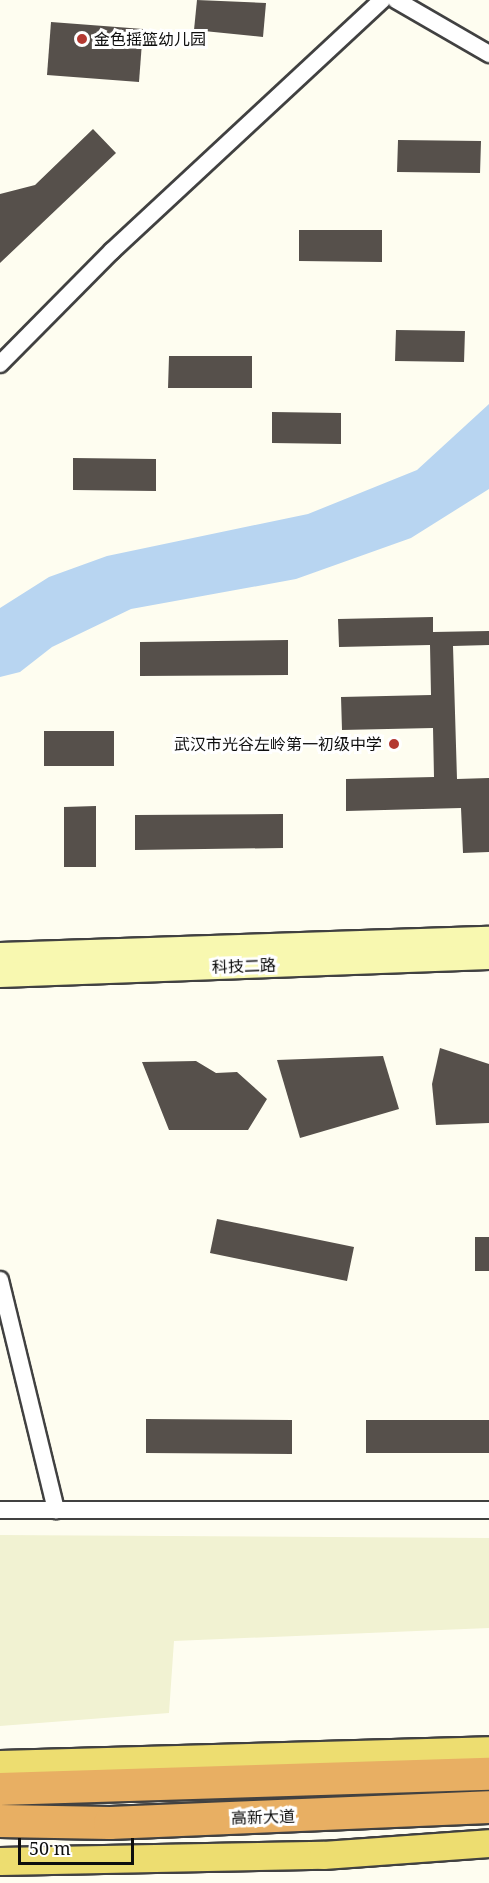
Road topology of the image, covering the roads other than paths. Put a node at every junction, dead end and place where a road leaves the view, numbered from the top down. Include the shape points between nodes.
1 (381, 0) edge
2 (396, 0) edge
3 (489, 54) edge
4 (0, 364) edge
5 (489, 939) edge
6 (0, 955) edge
7 (489, 957) edge
8 (0, 975) edge
9 (0, 1280) edge
10 (0, 1510) edge
11 (57, 1510) junction
12 (489, 1510) edge
13 (489, 1750) edge
14 (0, 1764) edge
15 (489, 1774) edge
16 (0, 1789) edge
17 (489, 1808) edge
18 (0, 1821) edge
19 (489, 1843) edge
20 (0, 1861) edge

1 - 4 street via 112,251
2 - 3 street
5 - 6 street, 科技二路
7 - 8 street, 科技二路
9 - 11 street
10 - 11 street
11 - 12 street
13 - 14 main road
15 - 16 highway, 高新大道
17 - 18 highway, 高新大道 via 110,1823
19 - 20 main road via 323,1855

